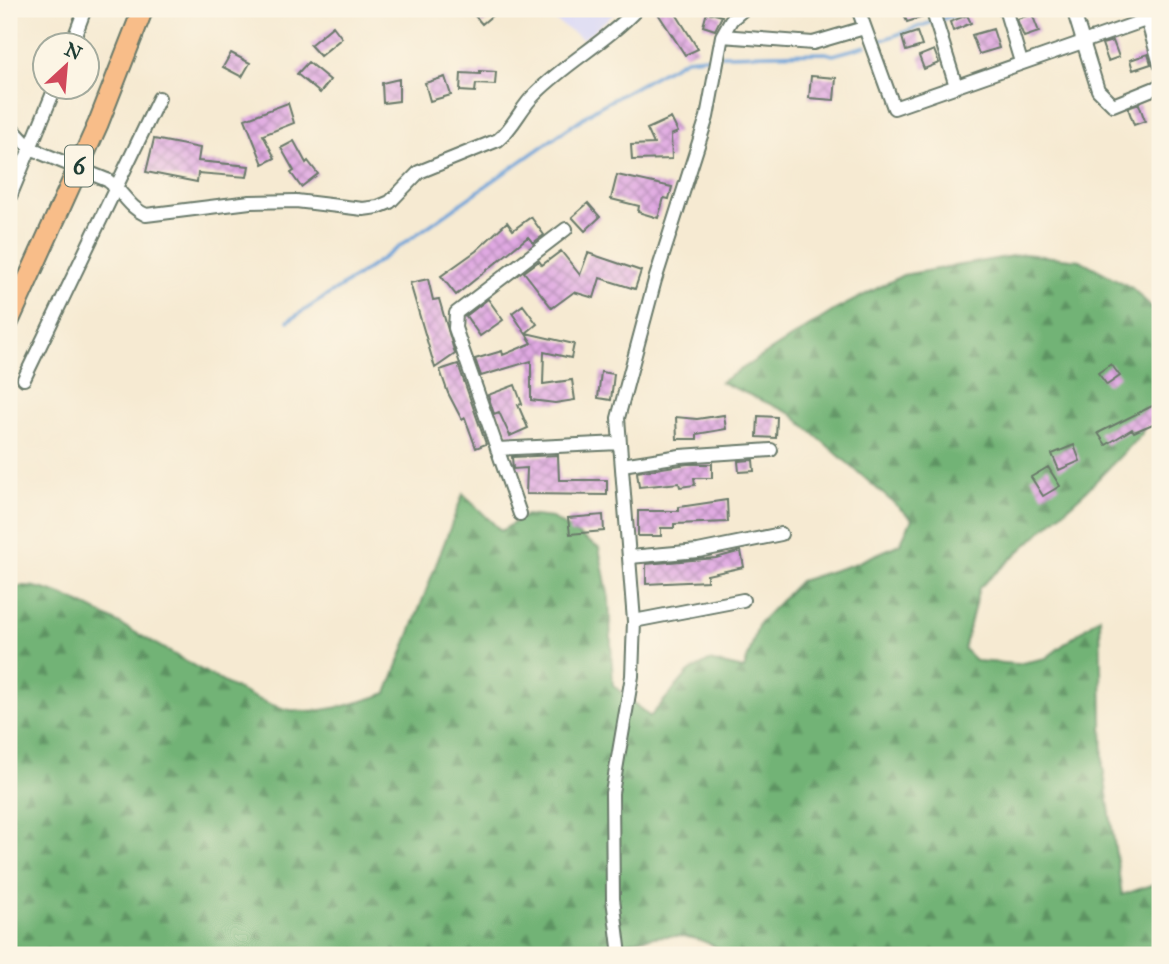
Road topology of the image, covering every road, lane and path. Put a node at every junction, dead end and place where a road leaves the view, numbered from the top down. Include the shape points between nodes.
1 (85, 9) edge
2 (143, 9) edge
3 (637, 9) edge
4 (744, 9) edge
5 (858, 9) edge
6 (932, 9) edge
7 (1005, 9) edge
8 (1073, 9) edge
9 (1145, 13) edge
10 (1160, 15) edge
11 (864, 28) junction
12 (76, 32) edge
13 (722, 36) junction
14 (1084, 43) junction
15 (1021, 62) junction
16 (1160, 64) edge
17 (956, 86) junction
18 (1160, 86) edge
19 (159, 98) dead end
20 (51, 102) edge
21 (9, 125) edge
22 (36, 151) junction
23 (112, 183) junction
24 (9, 199) edge
25 (566, 229) dead end
26 (9, 321) edge
27 (24, 379) dead end
28 (620, 443) junction
29 (497, 449) junction
30 (771, 450) dead end
31 (622, 465) junction
32 (520, 514) dead end
33 (781, 534) dead end
34 (629, 557) junction
35 (743, 600) dead end
36 (634, 621) junction
37 (621, 955) edge

1 - 12 street
2 - 26 highway, 6 via 98,124
3 - 23 street via 536,92 498,140 419,172 378,207 250,202 146,215 131,209
4 - 13 street
5 - 11 street
6 - 17 street
7 - 15 street
8 - 14 street
9 - 10 street
9 - 14 street
9 - 16 street
11 - 13 street via 813,43
11 - 17 street via 894,108
13 - 28 street via 707,117 621,405
14 - 15 street
14 - 18 street via 1098,90 1113,105
15 - 17 street
19 - 23 street
20 - 22 street
21 - 22 street
22 - 23 street, bridge
22 - 24 street
23 - 27 street
25 - 29 street via 456,313 454,328
28 - 29 street
28 - 31 street
29 - 32 street
30 - 31 street
31 - 34 street
33 - 34 street via 698,551
34 - 36 street
35 - 36 street
36 - 37 street via 632,676 612,793 613,899

